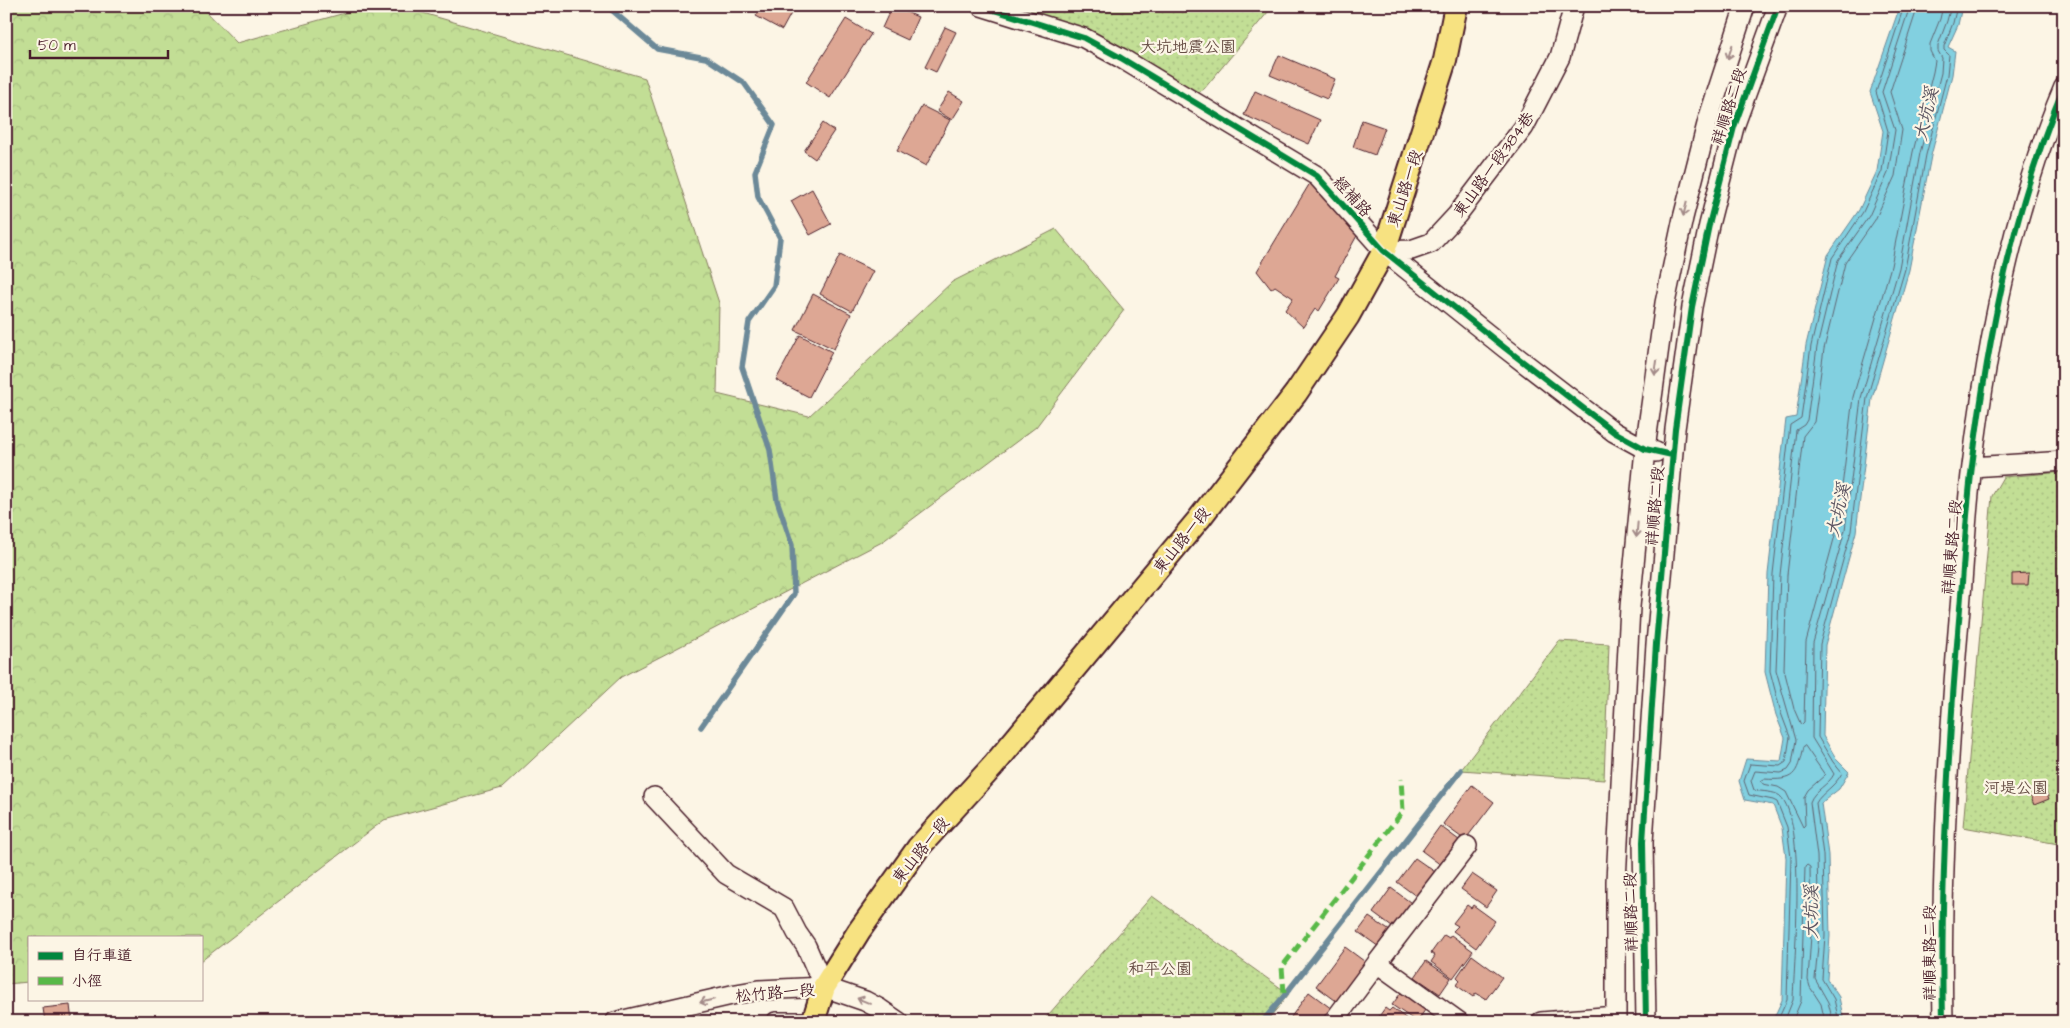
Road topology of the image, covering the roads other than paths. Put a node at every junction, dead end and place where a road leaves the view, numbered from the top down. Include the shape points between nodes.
1 (981, 6) edge
2 (1456, 6) edge
3 (1574, 6) edge
4 (1745, 6) edge
5 (1778, 6) edge
6 (2064, 87) edge
7 (1384, 251) junction
8 (1645, 449) junction
9 (1672, 455) junction
10 (2064, 460) edge
11 (1972, 467) junction
12 (654, 797) dead end
13 (1467, 846) dead end
14 (1377, 963) junction
15 (824, 987) junction
16 (1616, 1019) edge
17 (815, 1021) edge
18 (615, 1022) edge
19 (776, 1022) edge
20 (899, 1022) edge
21 (1333, 1022) edge
22 (1459, 1022) edge
23 (1541, 1022) edge
24 (1646, 1022) edge
25 (1943, 1022) edge

1 - 7 street, 經補路 via 1084,38 1291,160 1317,176
2 - 7 main road, 東山路一段 via 1445,60
3 - 7 street, 東山路一段384巷 via 1560,57 1524,127 1457,215 1431,243 1412,250
4 -> 8 street, 祥順路二段 via 1708,120 1683,218 1666,303
5 - 9 street, 祥順路二段 via 1734,127 1709,225 1692,306
6 - 11 street, 祥順東路二段 via 2021,207 1993,324
7 - 8 street, 經補路 via 1614,432
7 - 15 main road, 東山路一段 via 1348,316 1296,393 1107,631 993,766 918,848
8 - 9 street, 經補路
8 -> 16 street, 祥順路二段 via 1630,606 1616,881
9 - 24 street, 祥順路二段 via 1642,842
10 - 11 street
11 - 25 street, 祥順東路二段 via 1945,816 1941,948
12 - 15 street via 726,874 784,908
13 - 14 street
14 - 21 street
14 - 22 street
15 - 17 main road, 東山路一段
15 -> 18 street, 松竹路一段 via 759,990
20 -> 15 street, 松竹路一段 via 865,1001
16 - 23 street
17 - 19 street, 松竹路一段

